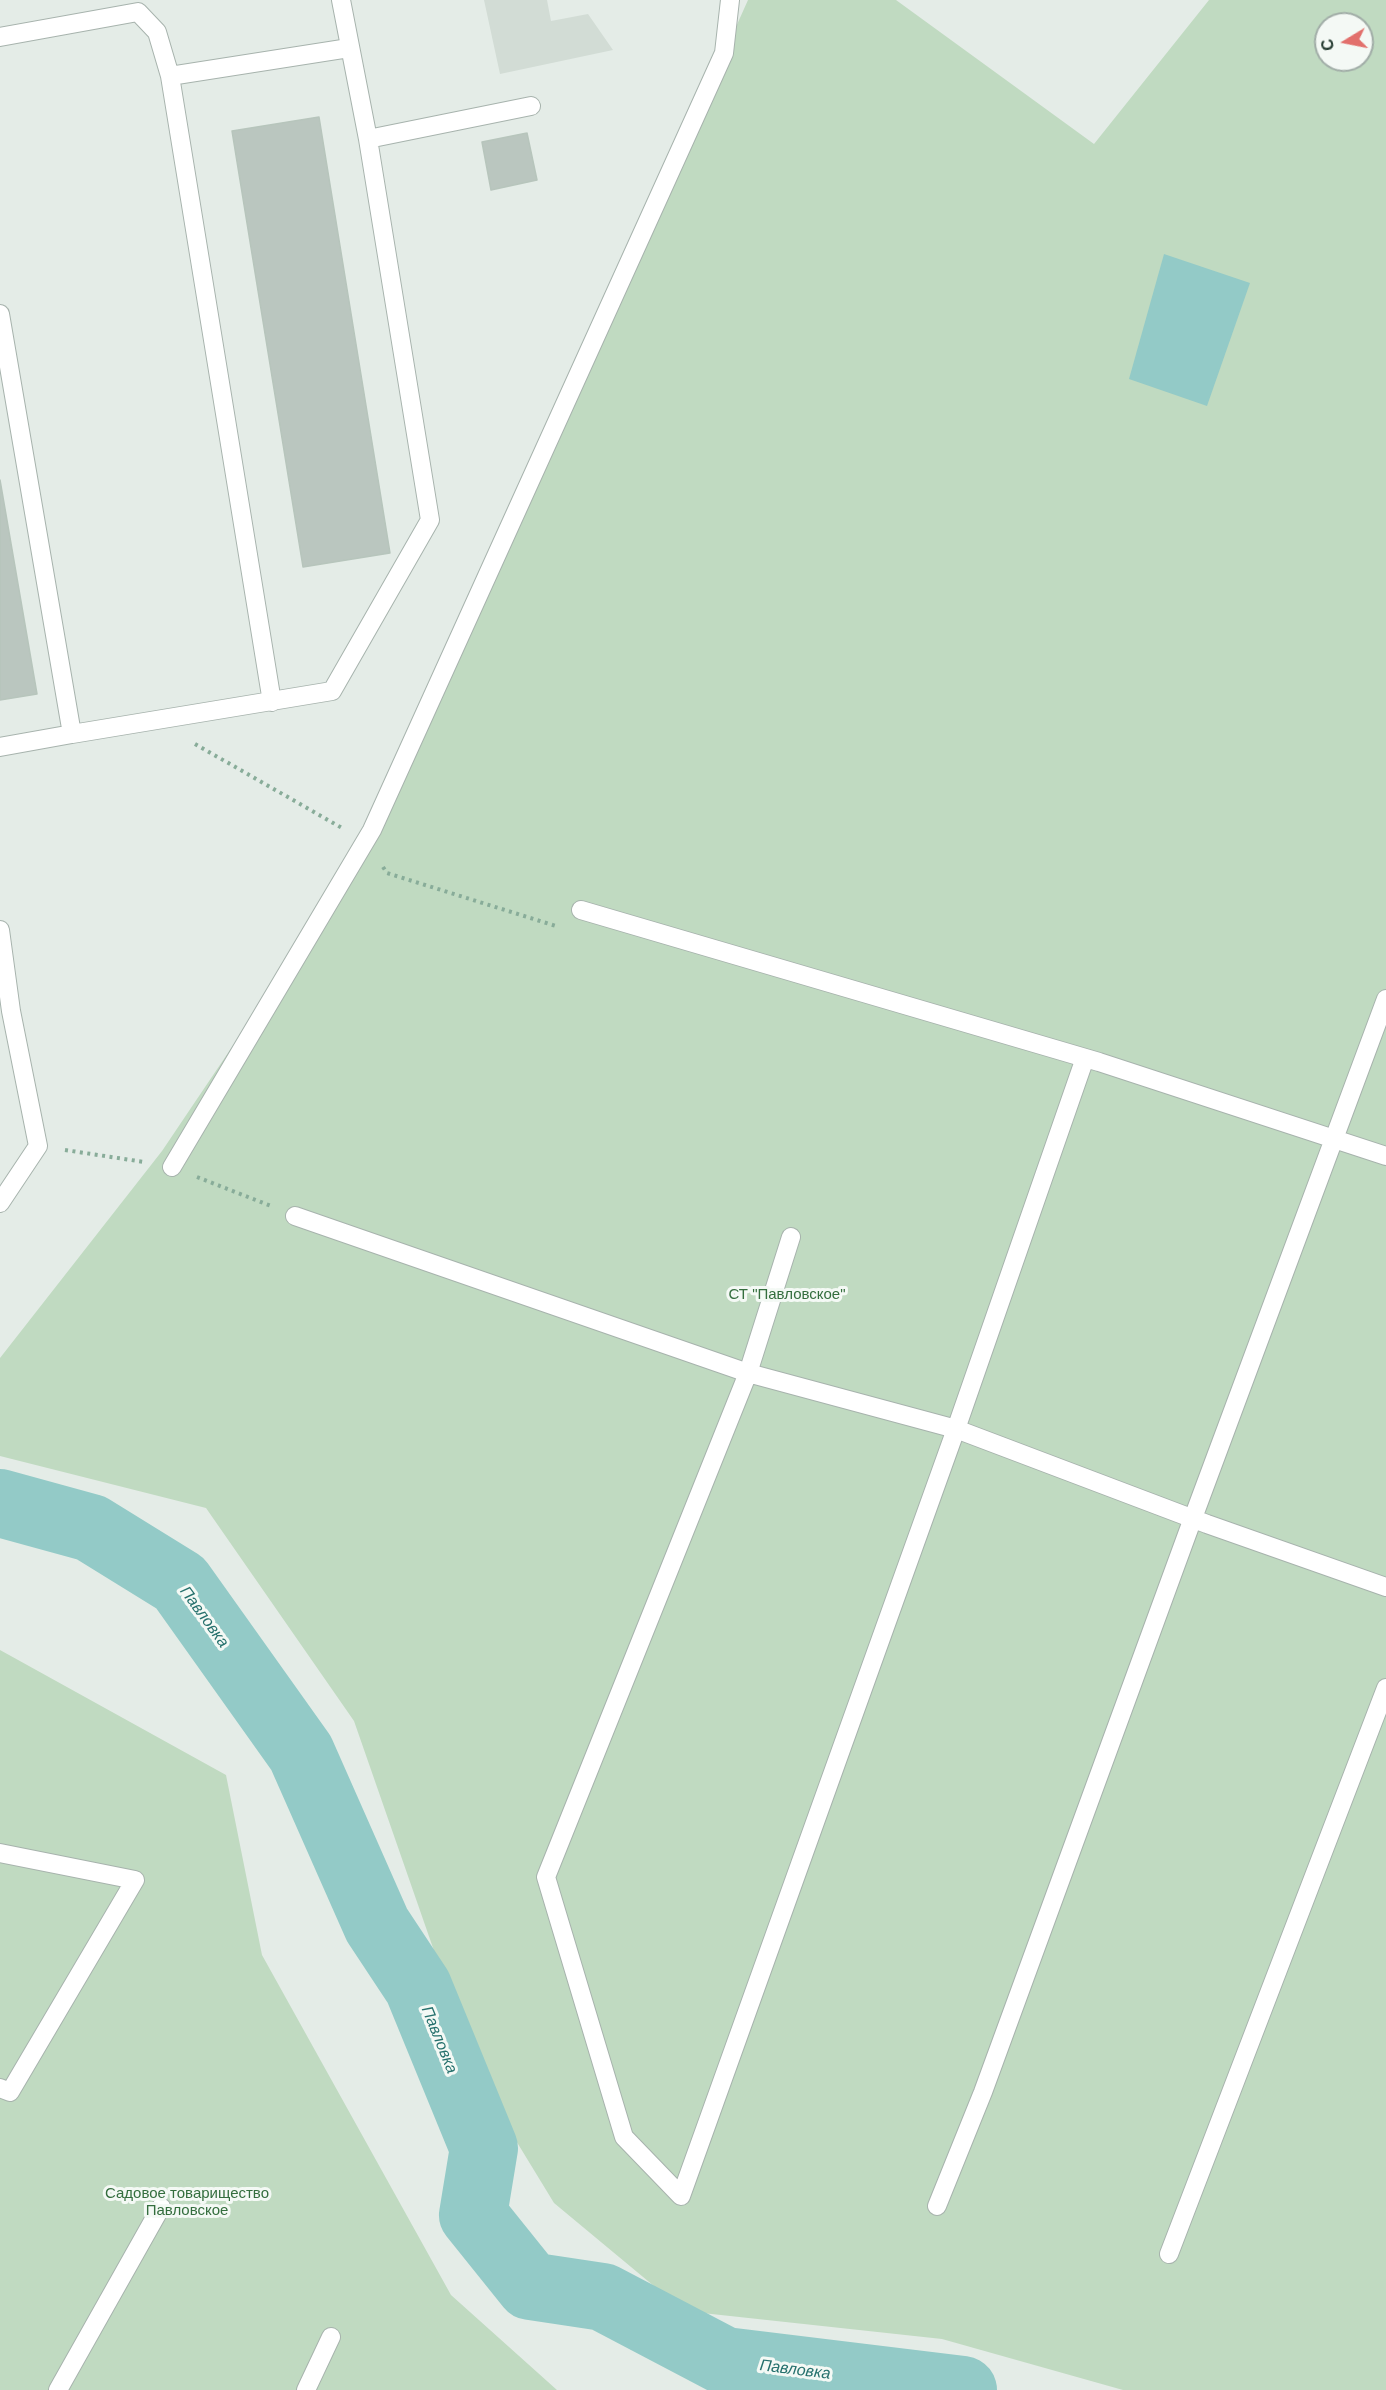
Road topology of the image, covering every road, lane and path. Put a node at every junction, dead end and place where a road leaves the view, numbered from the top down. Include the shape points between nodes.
1 (341, 0) edge
2 (730, 0) edge
3 (0, 36) edge
4 (349, 48) junction
5 (170, 76) junction
6 (531, 106) dead end
7 (368, 139) junction
8 (0, 314) edge
9 (272, 702) junction
10 (72, 734) junction
11 (193, 743) dead end
12 (0, 747) edge
13 (366, 840) junction
14 (581, 910) joint
15 (0, 930) edge
16 (1386, 999) edge
17 (6, 1012) edge
18 (1085, 1058) junction
19 (1334, 1140) junction
20 (1386, 1156) edge
21 (172, 1167) dead end
22 (0, 1203) edge
23 (295, 1216) dead end
24 (791, 1237) dead end
25 (748, 1373) junction
26 (956, 1429) junction
27 (1193, 1518) junction
28 (1386, 1587) edge
29 (1386, 1688) edge
30 (0, 1853) edge
31 (0, 2088) edge
32 (937, 2206) dead end
33 (161, 2207) dead end
34 (1169, 2254) dead end
35 (331, 2337) dead end
36 (58, 2390) edge
37 (306, 2390) edge

1 - 4 lane
2 - 13 lane via 724,53
3 - 5 lane via 138,12 157,32
4 - 5 lane
4 - 7 lane
5 - 9 lane
6 - 7 lane
7 - 9 lane via 430,520 333,691
8 - 10 lane
9 - 10 lane
10 - 12 lane
11 - 13 path
13 - 14 path via 387,873 562,928
13 - 21 lane
14 - 18 lane
15 - 17 lane
16 - 19 lane
17 - 22 lane via 38,1146
18 - 19 lane
18 - 26 lane
19 - 20 lane
19 - 27 lane
23 - 25 lane
24 - 25 lane
25 - 26 lane
25 - 26 lane via 546,1877 624,2137 681,2196
26 - 27 lane
27 - 28 lane
27 - 32 lane via 988,2080
29 - 34 lane
30 - 31 lane via 135,1880 10,2092
33 - 36 lane
35 - 37 lane

